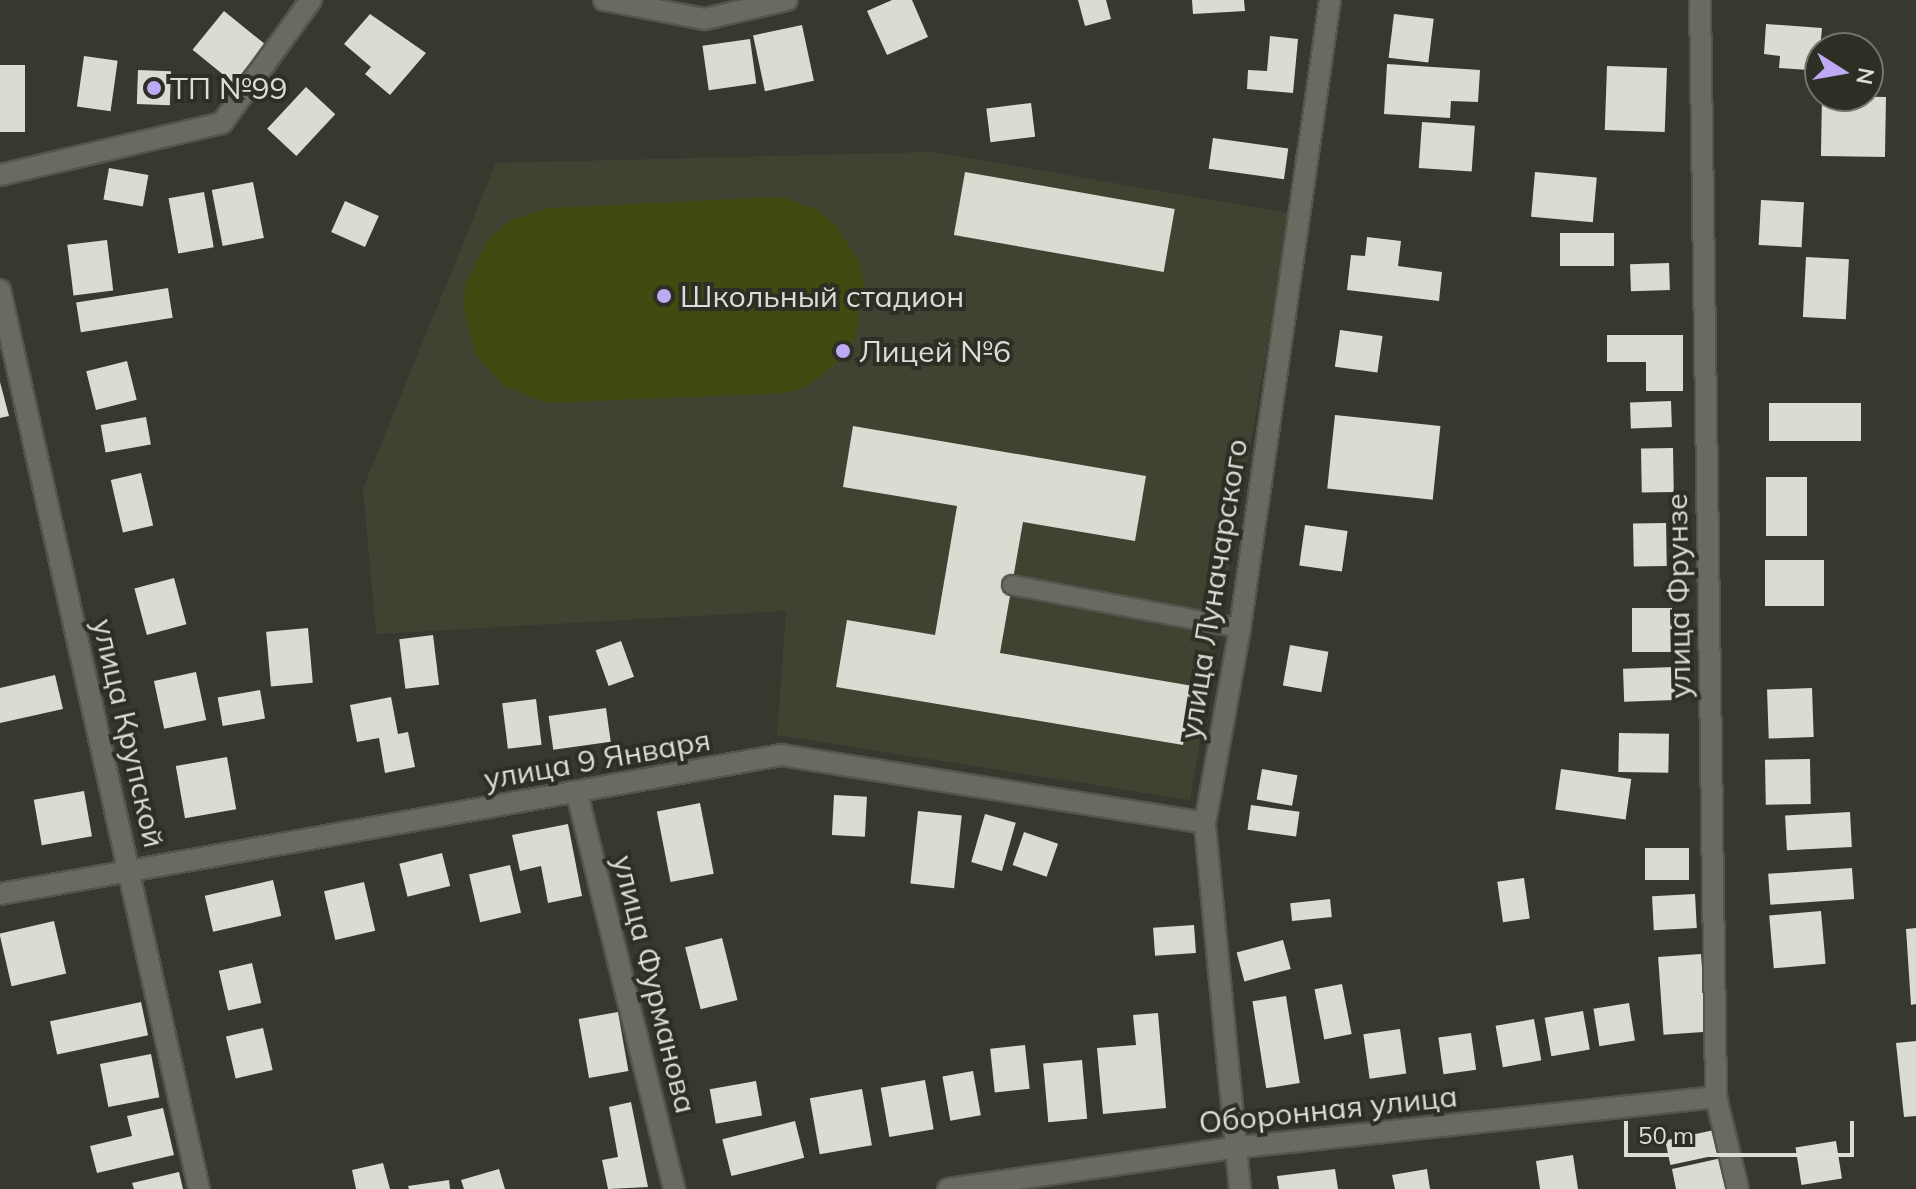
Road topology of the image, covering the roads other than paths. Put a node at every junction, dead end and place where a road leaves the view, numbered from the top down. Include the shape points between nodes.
1 (311, 0) edge
2 (604, 0) edge
3 (787, 0) edge
4 (1330, 0) edge
5 (1700, 0) edge
6 (0, 175) edge
7 (0, 290) edge
8 (1012, 585) dead end
9 (1240, 628) junction
10 (577, 793) junction
11 (1205, 823) junction
12 (130, 875) junction
13 (0, 894) edge
14 (1716, 1097) junction
15 (1232, 1148) junction
16 (199, 1189) edge
17 (674, 1189) edge
18 (948, 1189) edge
19 (1240, 1189) edge
20 (1738, 1189) edge

1 - 6 street via 222,123
2 - 3 street via 705,19
4 - 9 street, улица Луначарского
5 - 14 street, улица Фрунзе
7 - 12 street, улица Крупской
8 - 9 lane
9 - 11 street, улица Луначарского
10 - 11 street, улица 9 Января via 781,755
10 - 12 street, улица 9 Января
10 - 17 street, улица Фурманова
11 - 15 street, улица Луначарского
12 - 13 street, улица 9 Января
12 - 16 street, улица Крупской
14 - 15 street, Оборонная улица
14 - 20 street, улица Фрунзе
15 - 18 street, Оборонная улица
15 - 19 street, улица Луначарского

